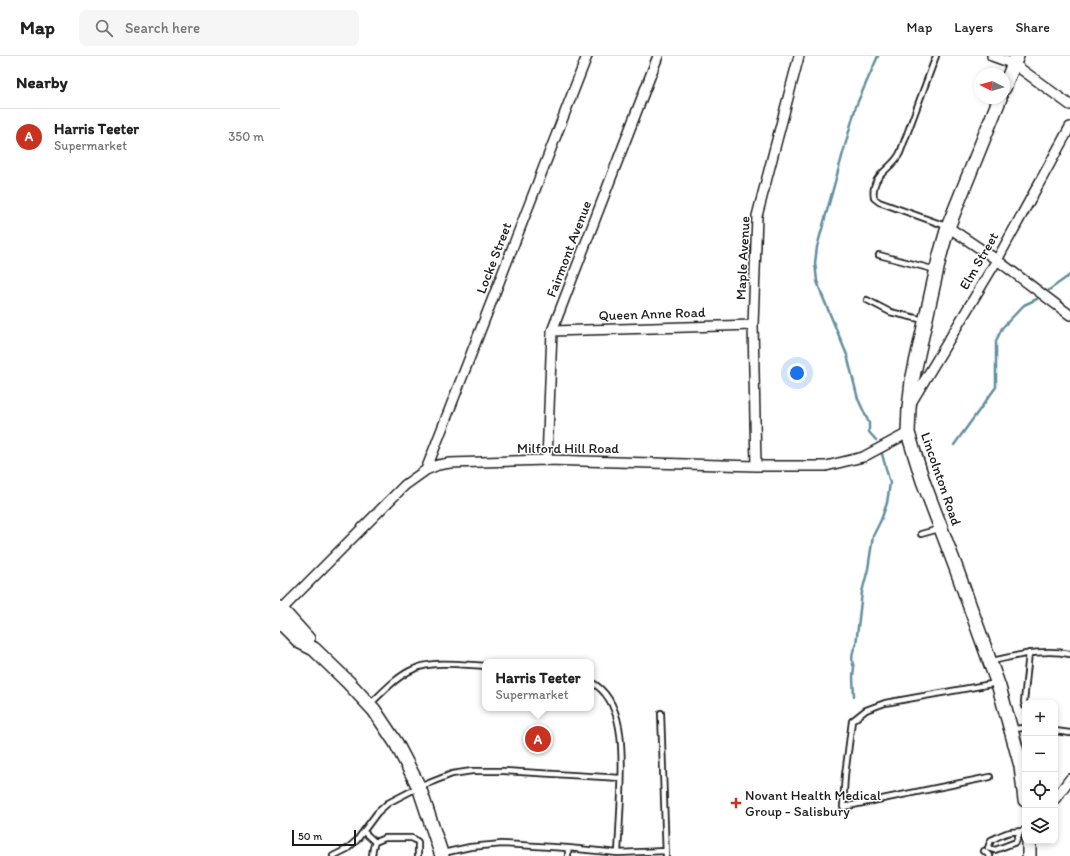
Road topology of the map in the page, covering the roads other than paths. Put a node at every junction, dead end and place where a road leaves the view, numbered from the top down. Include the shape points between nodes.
1 (587, 56) edge
2 (658, 56) edge
3 (799, 56) edge
4 (936, 56) edge
5 (992, 56) edge
6 (1015, 60) edge
7 (1010, 73) edge
8 (998, 104) edge
9 (1070, 105) edge
10 (1070, 127) edge
11 (948, 227) junction
12 (879, 255) dead end
13 (997, 260) junction
14 (937, 270) junction
15 (867, 300) dead end
16 (1070, 315) edge
17 (926, 320) junction
18 (754, 325) junction
19 (552, 331) junction
20 (909, 408) junction
21 (908, 433) junction
22 (547, 460) junction
23 (756, 466) junction
24 (426, 470) junction
25 (941, 529) junction
26 (921, 534) dead end
27 (280, 612) edge
28 (1029, 653) junction
29 (1070, 654) edge
30 (990, 662) junction
31 (482, 666) edge
32 (997, 683) junction
33 (594, 684) edge
34 (1024, 700) edge
35 (369, 705) junction
36 (661, 713) dead end
37 (1022, 728) edge
38 (1010, 729) junction
39 (1058, 731) edge
40 (1070, 733) edge
41 (1022, 774) edge
42 (621, 778) junction
43 (990, 778) dead end
44 (1070, 779) edge
45 (419, 787) junction
46 (1058, 795) edge
47 (364, 832) junction
48 (1025, 834) edge
49 (376, 842) junction
50 (1027, 844) edge
51 (568, 848) junction
52 (984, 851) dead end
53 (618, 853) junction
54 (665, 853) edge
55 (341, 854) edge
56 (442, 855) edge
57 (333, 856) edge
58 (372, 856) edge
59 (418, 856) edge
60 (568, 856) edge
61 (990, 856) edge
62 (1030, 856) edge

1 - 24 street, Locke Street
2 - 19 street, Fairmont Avenue
3 - 18 street, Maple Avenue via 757,216
4 - 11 lane via 900,153 882,172 873,192 874,198 879,202
5 - 6 street
6 - 7 street
6 - 9 street
8 - 11 street, Lincolnton Road
10 - 13 street, Elm Street
11 - 13 street
11 - 14 street, Lincolnton Road
12 - 14 lane
13 - 16 street
13 - 20 street, Elm Street
14 - 17 street, Lincolnton Road
15 - 17 lane via 890,312
17 - 20 street, Lincolnton Road via 912,381
18 - 19 street, Queen Anne Road
18 - 23 street, Maple Avenue
19 - 22 street, Fairmont Avenue
20 - 21 street, Lincolnton Road
21 - 23 street, Milford Hill Road via 863,457 826,466
21 - 25 street, Lincolnton Road
22 - 23 street, Milford Hill Road
22 - 24 street, Milford Hill Road via 450,463
24 - 27 street, Milford Hill Road via 405,485
25 - 26 lane
25 - 30 street, Lincolnton Road
27 - 35 street via 300,642 314,649
28 - 29 lane via 1046,651
28 - 30 lane
28 - 34 lane
30 - 32 street, Lincolnton Road
31 - 35 lane via 432,665 414,669
32 - 38 street, Lincolnton Road
32 - 43 lane via 885,703 866,710 852,721 843,807
33 - 42 lane via 600,687 610,701 617,717 621,740
35 - 45 street via 396,744
36 - 54 lane
37 - 38 lane
38 - 41 street, Lincolnton Road
39 - 40 lane
42 - 45 lane via 472,771 452,774
42 - 53 lane
44 - 46 street
45 - 47 lane via 383,806
45 - 56 street
47 - 49 lane
47 - 55 lane
48 - 48 lane via 1010,832 992,840 988,848 995,850 1016,842
49 - 58 lane via 372,848
49 - 59 lane via 385,838 414,839 418,842
50 - 62 street
51 - 53 lane
51 - 56 lane via 502,844 470,847
51 - 60 lane
52 - 61 lane
53 - 54 lane
55 - 57 lane

